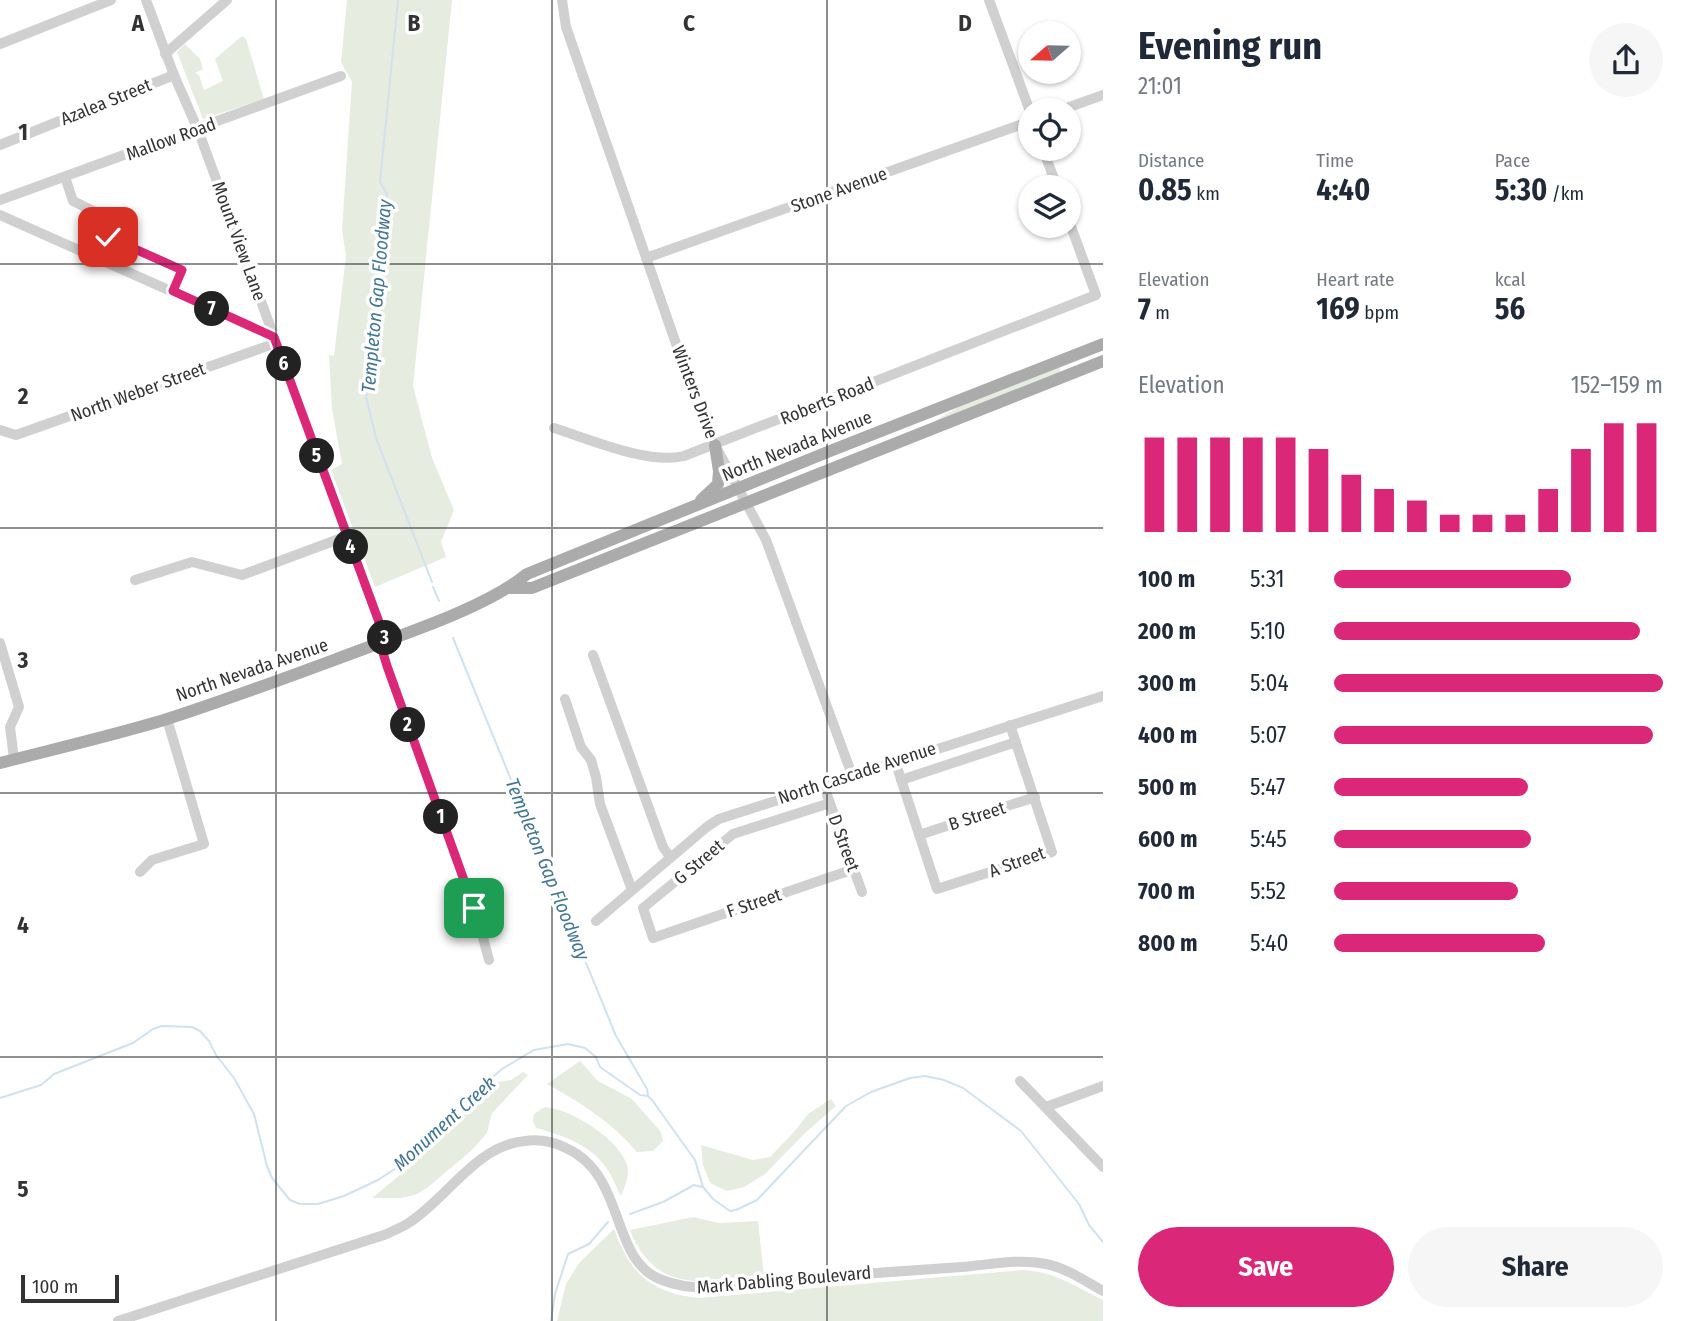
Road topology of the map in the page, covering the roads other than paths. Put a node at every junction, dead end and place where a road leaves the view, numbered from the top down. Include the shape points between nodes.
1 (111, 0) edge
2 (146, 0) edge
3 (227, 0) edge
4 (563, 0) edge
5 (989, 0) edge
6 (0, 44) edge
7 (165, 54) junction
8 (173, 75) junction
9 (341, 76) dead end
10 (1103, 95) edge
11 (1025, 98) edge
12 (1081, 103) edge
13 (1018, 126) edge
14 (198, 130) junction
15 (0, 145) edge
16 (65, 177) junction
17 (0, 200) edge
18 (0, 215) edge
19 (108, 237) junction
20 (1075, 238) edge
21 (99, 258) junction
22 (646, 258) junction
23 (173, 291) junction
24 (275, 340) junction
25 (1103, 344) edge
26 (1066, 359) junction
27 (1103, 361) edge
28 (1073, 373) junction
29 (922, 416) junction
30 (554, 428) dead end
31 (0, 430) edge
32 (928, 431) junction
33 (16, 435) junction
34 (0, 441) edge
35 (715, 445) junction
36 (739, 488) junction
37 (746, 503) junction
38 (685, 510) junction
39 (347, 536) junction
40 (135, 580) dead end
41 (509, 588) junction
42 (383, 642) junction
43 (0, 643) edge
44 (593, 655) dead end
45 (1103, 696) edge
46 (565, 699) dead end
47 (167, 719) junction
48 (1010, 725) junction
49 (1016, 742) junction
50 (14, 760) junction
51 (895, 761) junction
52 (0, 763) edge
53 (852, 775) junction
54 (901, 780) junction
55 (826, 793) junction
56 (1035, 797) junction
57 (919, 835) junction
58 (670, 858) junction
59 (854, 869) junction
60 (139, 872) dead end
61 (632, 890) junction
62 (862, 892) dead end
63 (596, 921) dead end
64 (653, 938) joint
65 (488, 960) dead end
66 (1020, 1081) dead end
67 (1103, 1086) edge
68 (1046, 1107) junction
69 (1101, 1160) edge
70 (1103, 1291) edge
71 (118, 1321) edge

1 - 6 street
2 - 7 street, Mount View Lane
3 - 7 street
4 - 22 street, Winters Drive via 566,27
5 - 11 street
7 - 8 street, Mount View Lane
8 - 14 street, Mount View Lane
8 - 15 street, Azalea Street
9 - 14 street, Mallow Road
10 - 12 street
13 - 22 street, Stone Avenue
14 - 16 street, Mallow Road
14 - 24 street, Mount View Lane
16 - 17 street, Mallow Road
16 - 19 street via 73,201 114,221
18 - 21 street
19 - 21 street
19 - 23 street via 182,270
20 - 35 street, Roberts Road via 1096,295
21 - 23 street
22 - 35 street, Winters Drive
23 - 24 street
24 - 33 street, North Weber Street
24 - 39 street, Mount View Lane
25 - 26 main road, North Nevada Avenue
26 - 28 street
26 - 29 main road, North Nevada Avenue
27 - 28 main road, North Nevada Avenue
28 - 32 main road, North Nevada Avenue
29 - 32 street
29 - 36 main road, North Nevada Avenue
30 - 35 street, Roberts Road via 660,458 684,456
31 - 33 street
32 - 37 main road, North Nevada Avenue
33 - 34 street, North Weber Street
35 - 36 street, Winters Drive
35 - 38 main road via 718,484
36 - 37 street, Winters Drive
36 - 38 main road, North Nevada Avenue
37 - 41 main road, North Nevada Avenue via 532,588
37 - 53 street, Winters Drive via 772,557
38 - 41 main road, North Nevada Avenue via 527,574
39 - 40 street via 242,575 192,562
39 - 42 street, Mount View Lane
41 - 42 main road, North Nevada Avenue
42 - 47 main road, North Nevada Avenue
42 - 65 street, Mount View Lane
43 - 50 street via 19,706 10,727
44 - 58 street
45 - 48 street, North Cascade Avenue
46 - 61 street via 581,747 591,760 600,804
47 - 50 main road, North Nevada Avenue
47 - 60 street via 204,844 152,860
48 - 49 street, A Street
48 - 51 street, North Cascade Avenue
49 - 54 street
49 - 56 street, A Street
50 - 52 main road, North Nevada Avenue
51 - 53 street, North Cascade Avenue
51 - 54 street
53 - 55 street, North Cascade Avenue
54 - 57 street
55 - 58 street, North Cascade Avenue via 719,819
55 - 59 street, D Street
55 - 64 street, G Street via 733,834 643,908
56 - 57 street, B Street
56 - 57 street, A Street via 1052,852 937,889
58 - 61 street, North Cascade Avenue
59 - 62 street, D Street
59 - 64 street, F Street
61 - 63 street, North Cascade Avenue
66 - 68 street
67 - 68 street
68 - 69 street
70 - 71 street, Mark Dabling Boulevard via 1062,1269 1028,1261 680,1287 657,1279 631,1252 611,1196 592,1165 562,1146 525,1141 488,1154 411,1222 387,1234

